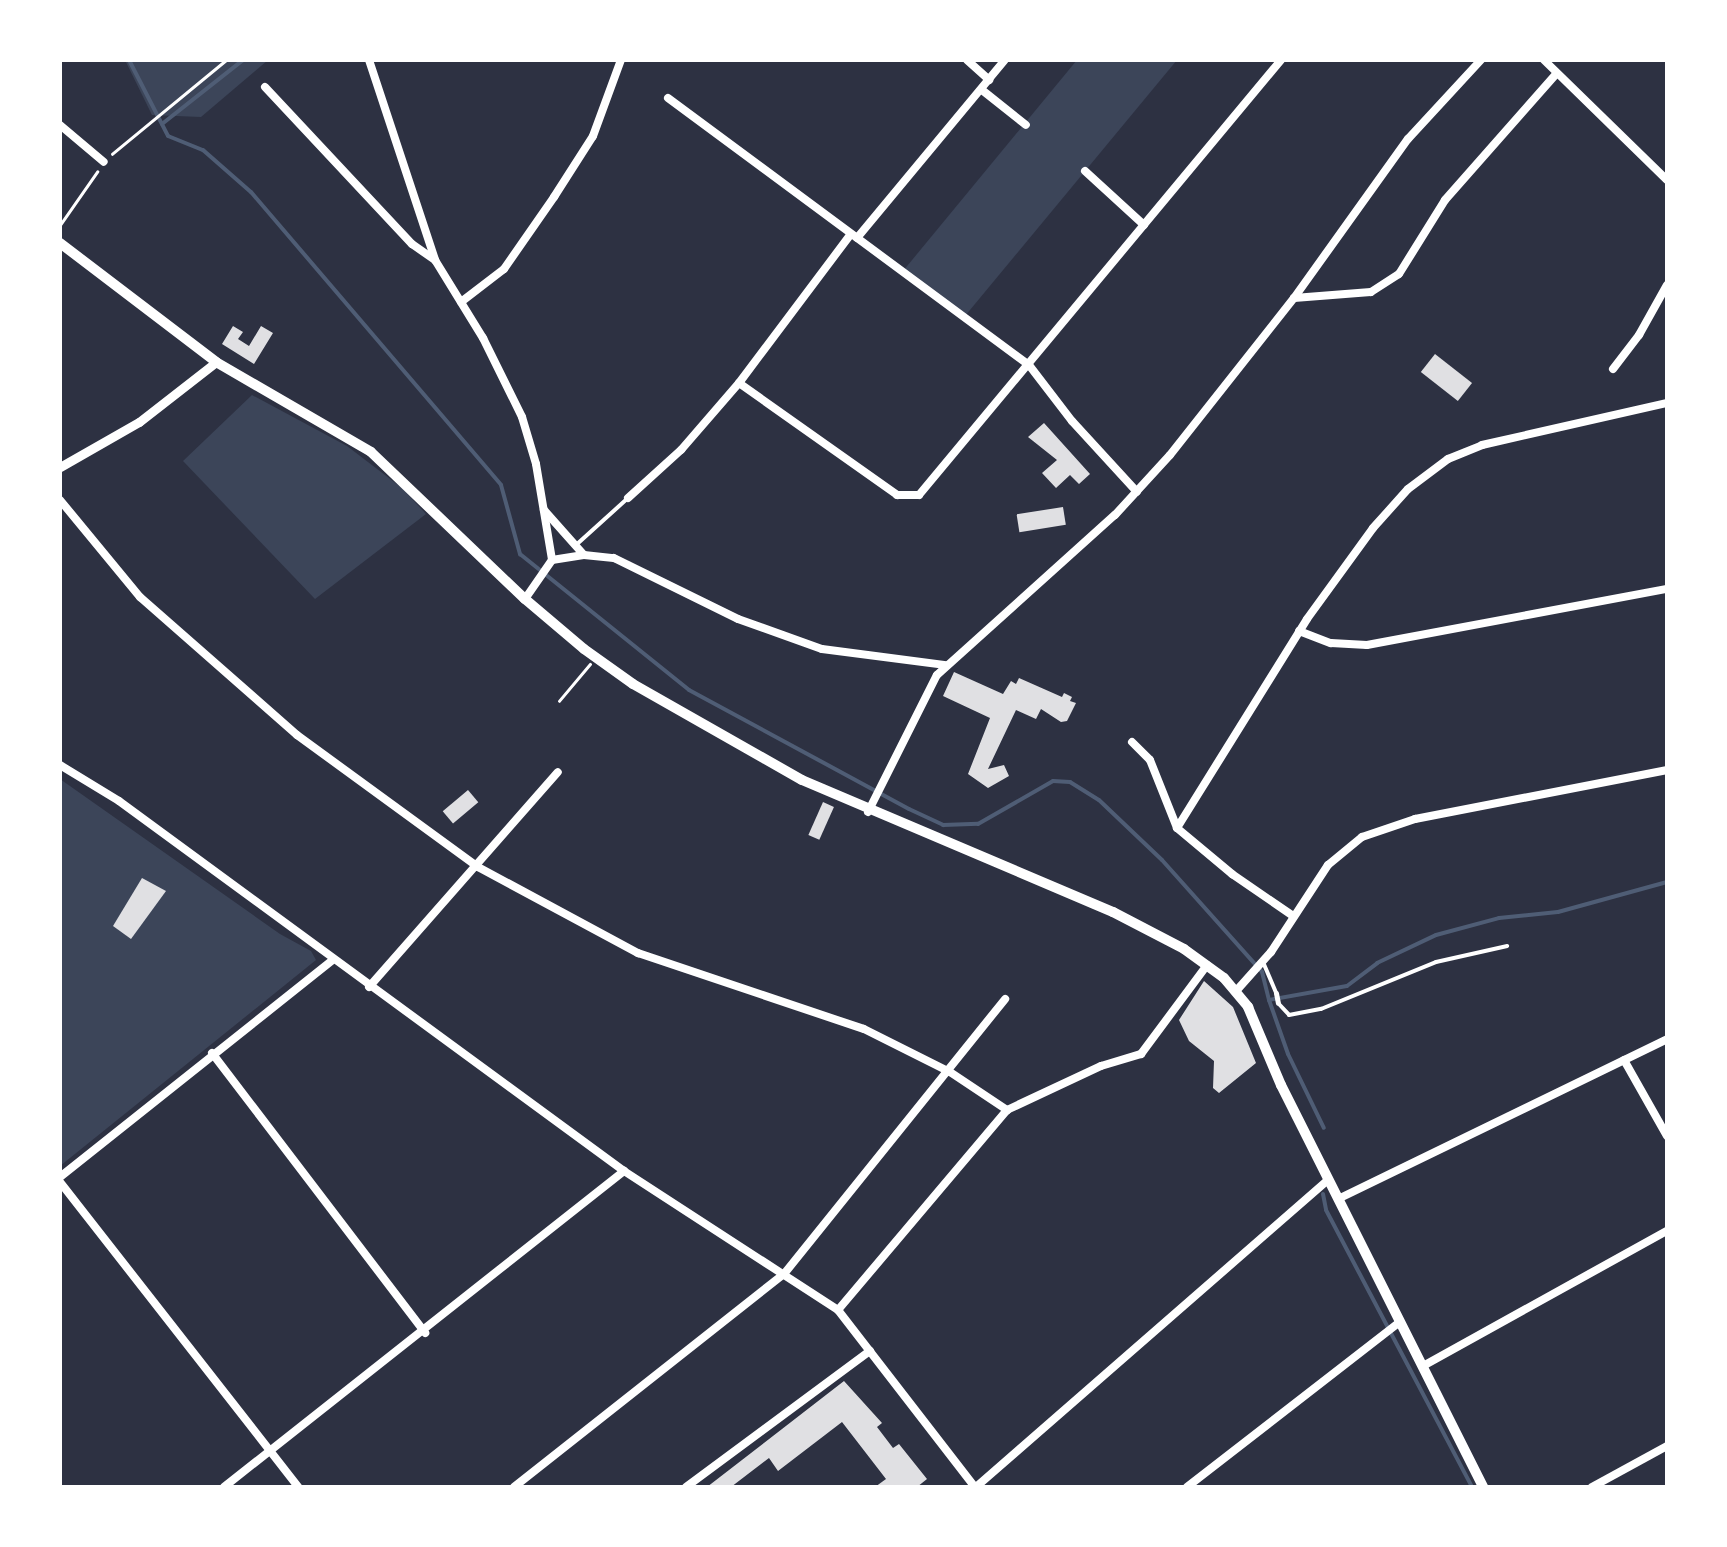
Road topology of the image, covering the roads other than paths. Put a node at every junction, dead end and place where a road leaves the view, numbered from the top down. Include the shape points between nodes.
1 (369, 60) edge
2 (621, 60) edge
3 (967, 60) edge
4 (1005, 60) edge
5 (1280, 60) edge
6 (1481, 60) edge
7 (1544, 60) edge
8 (1557, 73) junction
9 (989, 80) junction
10 (265, 87) dead end
11 (982, 90) junction
12 (668, 98) dead end
13 (60, 125) edge
14 (1026, 125) dead end
15 (104, 162) dead end
16 (1085, 171) dead end
17 (1667, 180) edge
18 (1144, 225) junction
19 (854, 236) junction
20 (60, 242) edge
21 (435, 260) junction
22 (1667, 285) edge
23 (1294, 298) junction
24 (461, 302) junction
25 (216, 362) junction
26 (1029, 365) junction
27 (1614, 369) dead end
28 (739, 383) junction
29 (1667, 403) edge
30 (60, 466) edge
31 (1137, 492) junction
32 (628, 498) joint
33 (60, 500) edge
34 (542, 507) junction
35 (575, 546) junction
36 (584, 556) junction
37 (550, 564) junction
38 (1667, 589) edge
39 (525, 599) junction
40 (1299, 631) junction
41 (946, 666) junction
42 (1132, 742) dead end
43 (60, 765) edge
44 (1667, 770) edge
45 (558, 772) dead end
46 (870, 807) junction
47 (1177, 828) junction
48 (478, 866) junction
49 (1293, 916) junction
50 (1506, 946) dead end
51 (332, 961) junction
52 (1263, 962) junction
53 (1208, 965) junction
54 (369, 987) junction
55 (1236, 990) junction
56 (1276, 992) joint
57 (1005, 999) dead end
58 (1278, 1003) joint
59 (1667, 1039) edge
60 (212, 1054) junction
61 (1624, 1060) junction
62 (950, 1072) junction
63 (1007, 1110) junction
64 (1667, 1136) edge
65 (624, 1171) junction
66 (60, 1180) edge
67 (1328, 1180) junction
68 (1338, 1199) junction
69 (1667, 1231) edge
70 (784, 1274) junction
71 (838, 1310) junction
72 (1395, 1326) junction
73 (425, 1333) junction
74 (870, 1351) junction
75 (1422, 1366) junction
76 (1667, 1446) edge
77 (272, 1452) junction
78 (224, 1487) edge
79 (298, 1487) edge
80 (514, 1487) edge
81 (686, 1487) edge
82 (975, 1487) edge
83 (1187, 1487) edge
84 (1483, 1487) edge
85 (1592, 1487) edge

1 - 21 street
2 - 24 street via 592,136 554,197 504,268
3 - 9 street
4 - 9 street
5 - 18 street
6 - 23 street via 1416,128
7 - 8 street
8 - 17 street
8 - 23 street via 1446,200 1399,274 1371,292
9 - 11 street
10 - 21 street via 412,244
11 - 14 street
11 - 19 street
12 - 19 street
13 - 15 street
16 - 18 street
18 - 26 street
19 - 26 street
19 - 28 street
20 - 25 main road
21 - 24 street
22 - 27 street
23 - 31 street
24 - 34 street via 522,418
25 - 30 street via 139,422
25 - 39 main road via 371,452
26 - 28 street via 936,480 907,497
26 - 31 street
28 - 32 street
29 - 40 street via 1482,445 1448,459 1373,528
31 - 41 street
32 - 35 lane
33 - 48 street via 159,614 297,734
34 - 35 street
34 - 37 street
35 - 36 street
36 - 37 street
36 - 41 street via 631,564 738,618 822,649
37 - 39 street
38 - 40 street via 1367,645
39 - 46 main road via 633,684 764,761
40 - 47 street
41 - 46 street
42 - 47 street via 1150,760
43 - 51 street
44 - 49 street via 1390,826 1345,848
45 - 48 street
46 - 53 main road via 1113,912
47 - 49 street
48 - 54 street
48 - 62 street via 638,953 864,1028
49 - 52 street
50 - 58 lane via 1436,962 1321,1009 1289,1015
51 - 54 street
51 - 60 street
52 - 55 street
52 - 56 lane
53 - 55 main road
53 - 63 street via 1141,1054
54 - 65 street
55 - 67 main road
56 - 58 street
57 - 62 street
59 - 61 street
60 - 66 street
60 - 73 street
61 - 64 street
61 - 68 street
62 - 63 street
62 - 70 street
63 - 71 street
65 - 70 street
65 - 73 street
66 - 77 street
67 - 68 main road
67 - 82 street
68 - 72 main road
69 - 75 street
70 - 71 street
70 - 80 street
71 - 74 street
72 - 75 main road
72 - 83 street
73 - 77 street
74 - 81 street
74 - 82 street
75 - 84 main road
76 - 85 street
77 - 78 street
77 - 79 street

